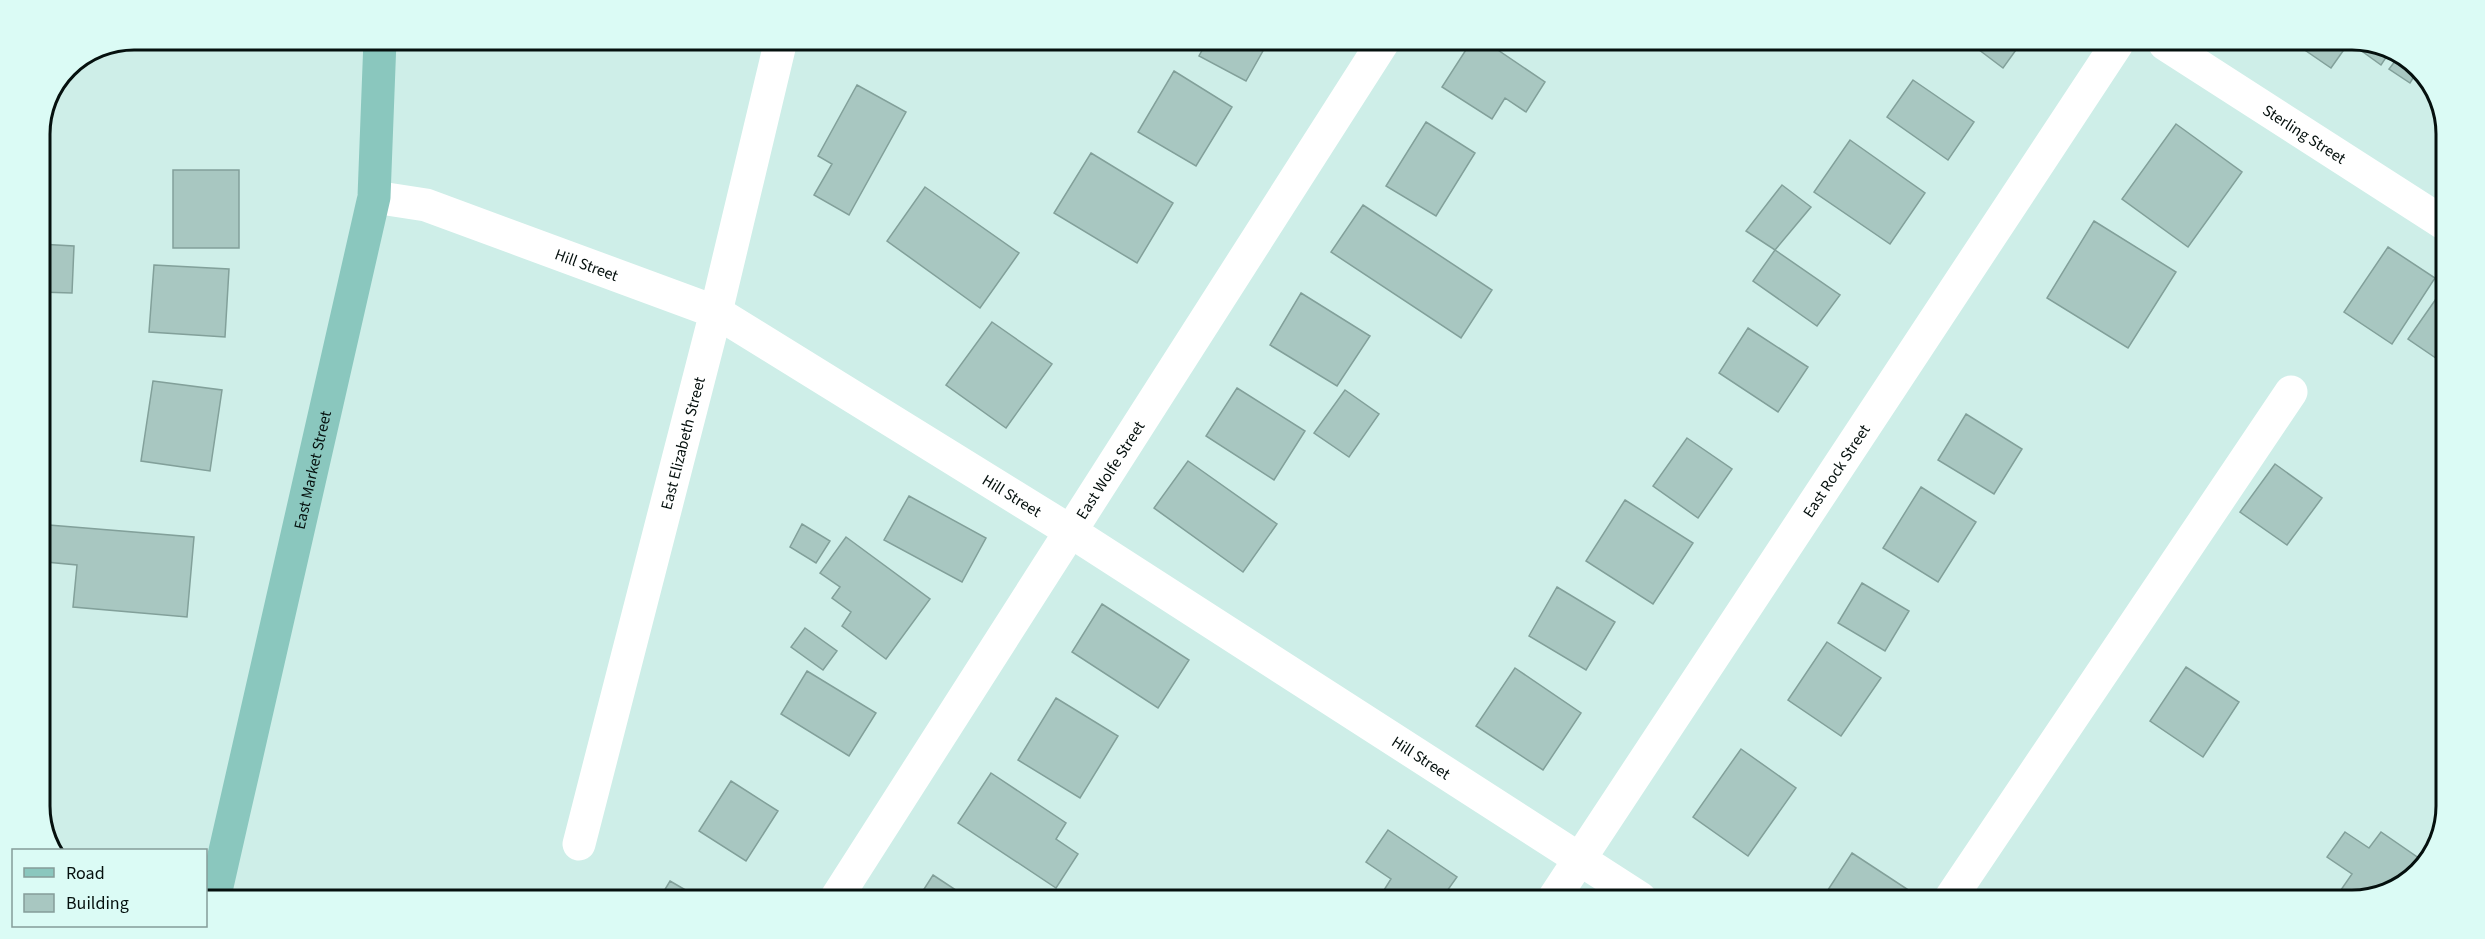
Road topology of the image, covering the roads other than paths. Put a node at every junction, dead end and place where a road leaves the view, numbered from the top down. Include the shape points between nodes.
1 (380, 49) edge
2 (779, 49) edge
3 (1379, 49) edge
4 (2113, 49) edge
5 (2173, 49) edge
6 (374, 197) junction
7 (2435, 218) edge
8 (716, 312) junction
9 (2291, 392) dead end
10 (1070, 531) junction
11 (579, 844) dead end
12 (1580, 859) junction
13 (216, 890) edge
14 (841, 890) edge
15 (1559, 890) edge
16 (1628, 890) edge
17 (1956, 890) edge

1 - 6 main road, East Market Street
2 - 8 street, East Elizabeth Street
3 - 10 street, East Wolfe Street
4 - 12 street, East Rock Street
5 - 7 street, Sterling Street
6 - 8 street, Hill Street via 426,205
6 - 13 main road, East Market Street
8 - 10 street, Hill Street
8 - 11 street, East Elizabeth Street
9 - 17 street
10 - 12 street, Hill Street
10 - 14 street, East Wolfe Street
12 - 15 street, East Rock Street
12 - 16 street, Hill Street

